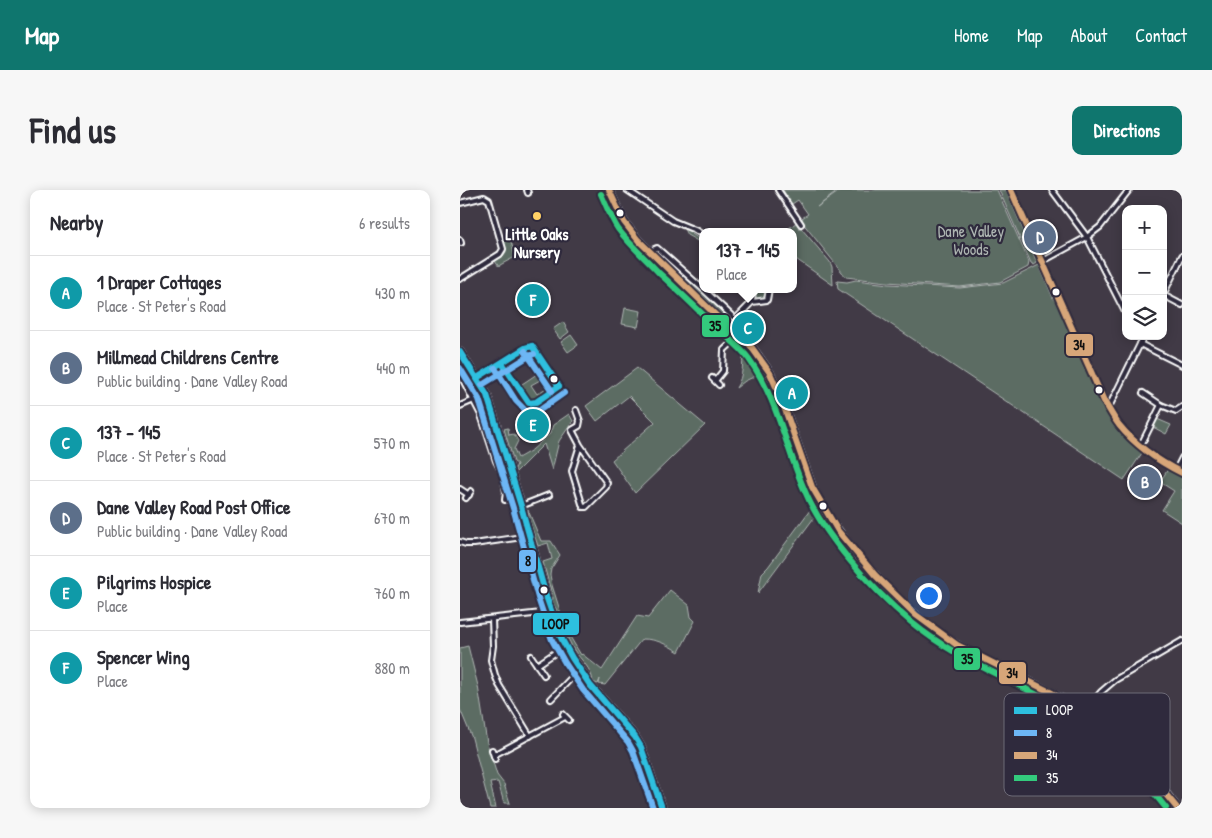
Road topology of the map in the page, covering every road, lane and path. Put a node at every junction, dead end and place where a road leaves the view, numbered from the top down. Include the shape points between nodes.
1 (609, 190) edge
2 (627, 190) edge
3 (778, 190) edge
4 (1011, 190) edge
5 (1052, 190) edge
6 (1129, 190) edge
7 (460, 203) edge
8 (801, 224) dead end
9 (699, 232) edge
10 (1087, 237) junction
11 (650, 251) junction
12 (1182, 256) edge
13 (1043, 261) junction
14 (460, 279) edge
15 (699, 285) edge
16 (1167, 287) edge
17 (707, 293) edge
18 (753, 293) edge
19 (768, 293) edge
20 (1167, 297) edge
21 (752, 302) junction
22 (1182, 305) edge
23 (1122, 306) edge
24 (735, 319) junction
25 (728, 327) junction
26 (739, 336) junction
27 (1138, 340) edge
28 (1142, 340) edge
29 (1140, 344) junction
30 (460, 353) edge
31 (1182, 365) edge
32 (460, 374) edge
33 (716, 381) dead end
34 (1143, 393) dead end
35 (474, 400) junction
36 (1161, 404) junction
37 (460, 406) edge
38 (1108, 407) junction
39 (1182, 407) edge
40 (576, 410) dead end
41 (580, 445) junction
42 (1140, 447) junction
43 (1182, 458) edge
44 (1176, 470) junction
45 (1182, 473) edge
46 (460, 489) edge
47 (469, 494) dead end
48 (549, 495) dead end
49 (506, 497) dead end
50 (521, 506) junction
51 (529, 536) junction
52 (460, 542) edge
53 (551, 612) junction
54 (492, 619) junction
55 (460, 622) edge
56 (1182, 641) edge
57 (565, 646) junction
58 (531, 656) dead end
59 (537, 664) junction
60 (577, 673) junction
61 (544, 675) dead end
62 (1051, 693) edge
63 (1100, 693) edge
64 (551, 699) dead end
65 (565, 717) dead end
66 (530, 736) junction
67 (494, 755) dead end
68 (1167, 796) edge
69 (1172, 802) junction
70 (662, 808) edge
71 (1165, 808) edge
72 (1177, 808) edge

1 - 11 main road via 629,229
2 - 9 street
3 - 8 street
4 - 13 street
5 - 10 street
6 - 10 street
7 - 14 street via 484,197 489,200 502,247 500,254
10 - 13 street
10 - 23 street
11 - 15 street via 657,248
11 - 25 main road
12 - 16 street
13 - 38 street
17 - 24 street
18 - 21 street
19 - 21 street via 767,300
20 - 22 street
21 - 24 street
24 - 25 street
25 - 26 main road
26 - 33 street via 724,350 723,371
26 - 62 main road via 758,356 774,381 818,501 839,532 873,571 931,628
27 - 29 street
28 - 29 street
29 - 31 street
29 - 38 street
30 - 50 main road via 487,395
32 - 35 street
34 - 36 street
35 - 37 street
35 - 49 street via 503,476
36 - 39 street via 1176,410
36 - 42 street
38 - 42 street
40 - 41 street via 580,422 572,430
41 - 41 street via 572,471 586,507 606,487 606,483
42 - 44 street
43 - 44 street
44 - 45 street
46 - 47 street
48 - 50 street
50 - 51 main road
51 - 52 street via 474,544
51 - 53 main road
53 - 54 street
53 - 57 main road
54 - 55 street
54 - 66 street via 494,646 491,660 495,675
56 - 63 street via 1115,680
57 - 59 street
57 - 60 main road
58 - 59 street
59 - 61 street
60 - 64 street
60 - 70 main road via 635,737
65 - 66 street
66 - 67 street
68 - 69 main road
69 - 71 street
69 - 72 main road

